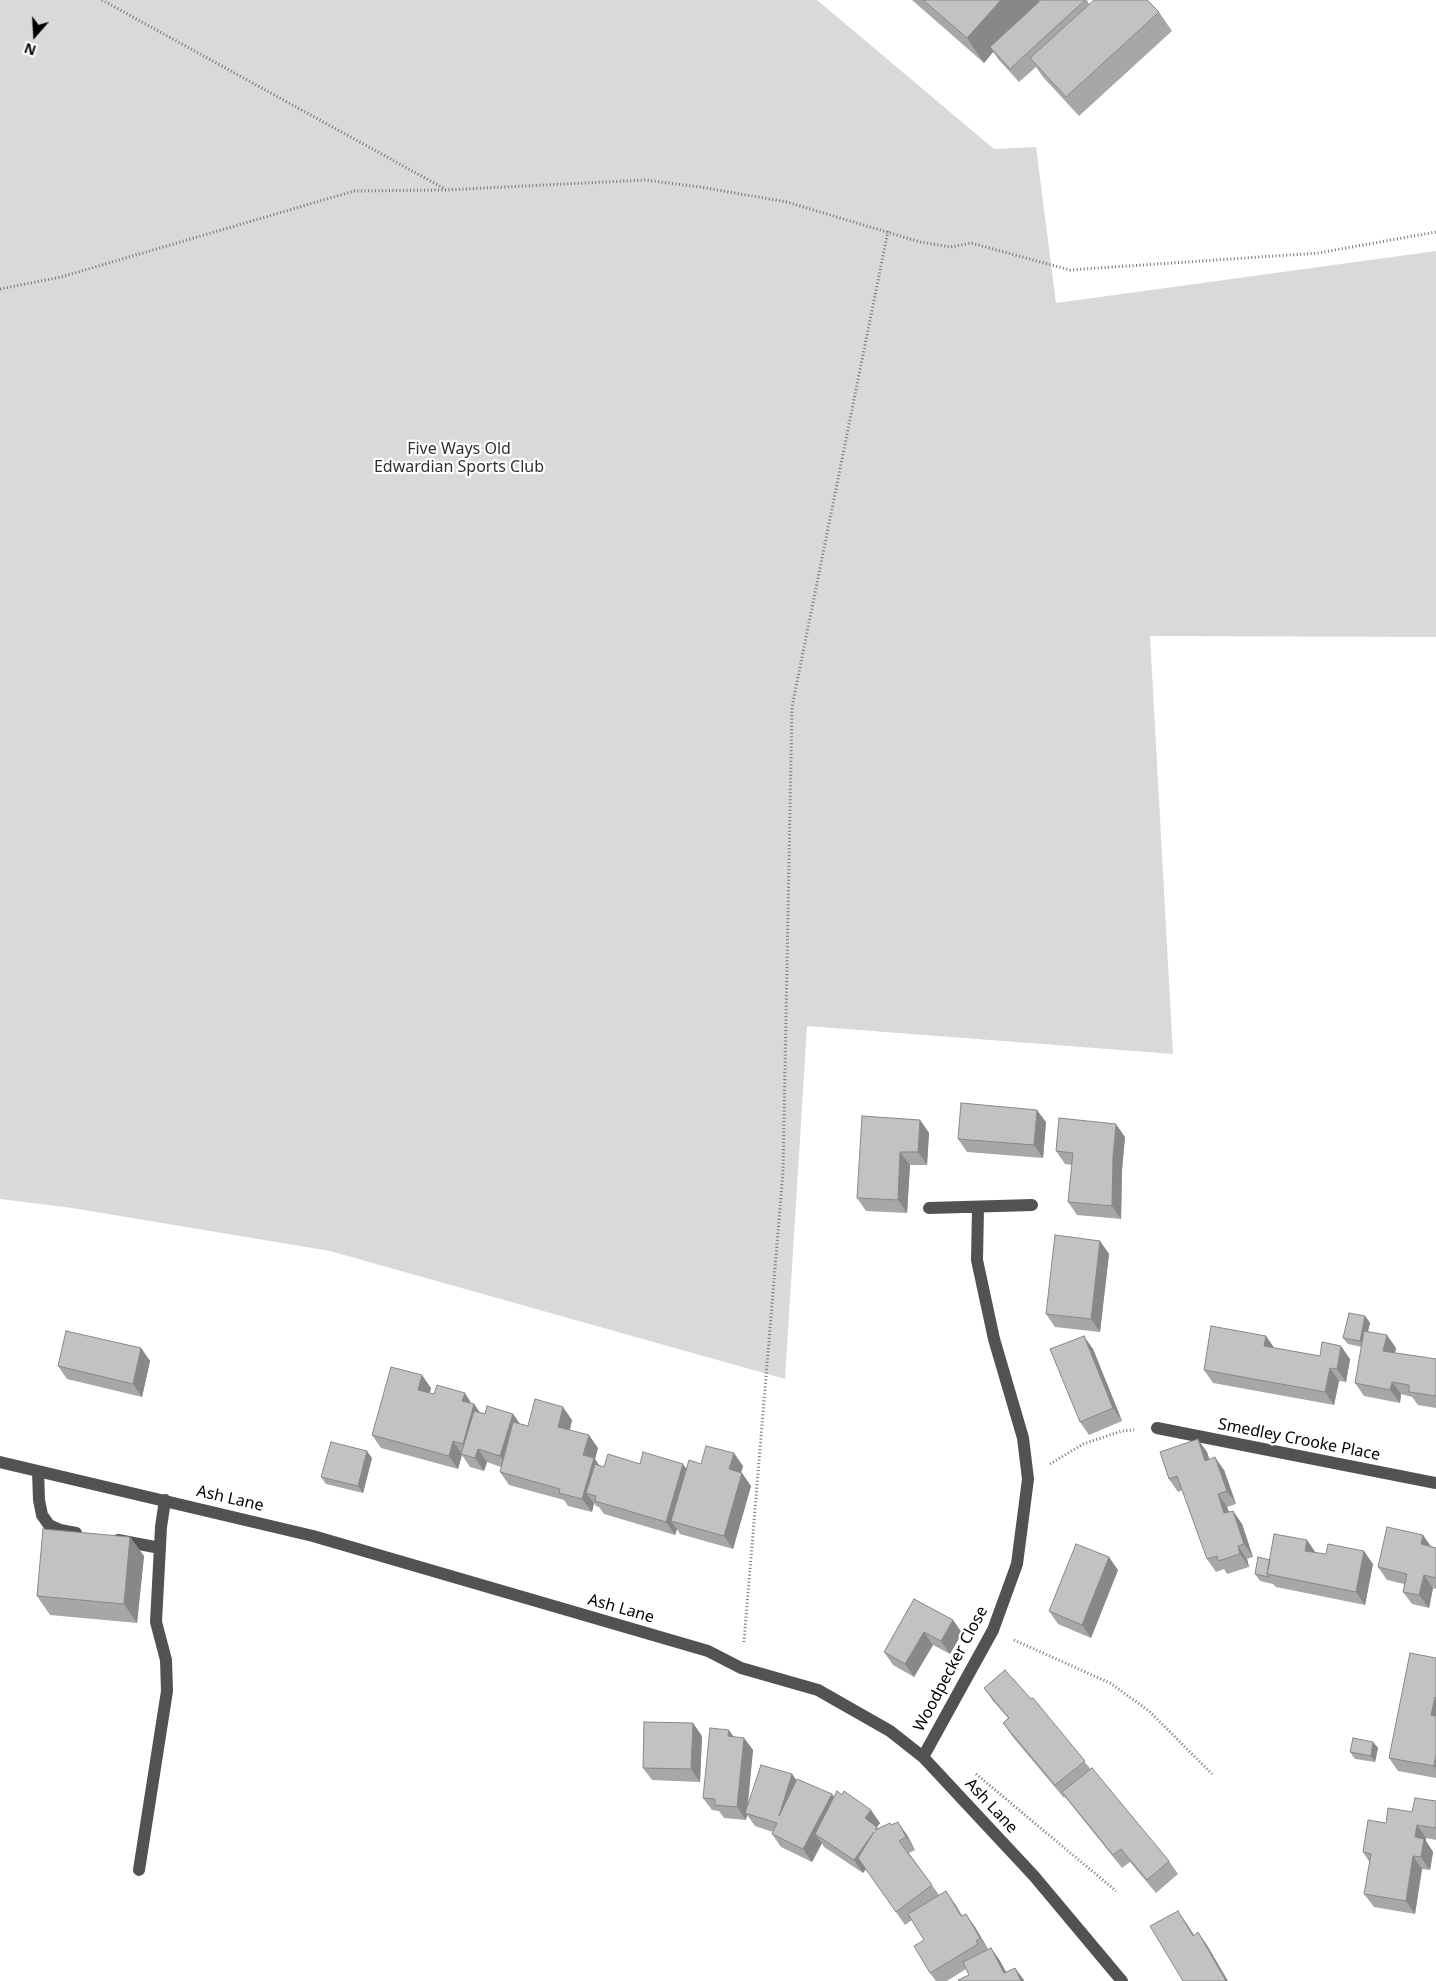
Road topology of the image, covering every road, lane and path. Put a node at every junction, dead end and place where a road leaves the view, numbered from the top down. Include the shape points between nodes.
1 (102, 0) edge
2 (445, 190) junction
3 (888, 231) junction
4 (1436, 232) edge
5 (0, 289) edge
6 (1032, 1205) dead end
7 (929, 1208) dead end
8 (978, 1208) junction
9 (1157, 1428) joint
10 (0, 1462) edge
11 (38, 1471) junction
12 (1028, 1479) junction
13 (1436, 1483) edge
14 (165, 1500) junction
15 (88, 1535) edge
16 (106, 1538) edge
17 (160, 1548) junction
18 (993, 1630) junction
19 (741, 1668) junction
20 (923, 1757) junction
21 (974, 1772) dead end
22 (1212, 1774) dead end
23 (139, 1870) dead end
24 (1116, 1891) dead end
25 (1122, 1981) edge

1 - 2 path
2 - 3 path via 645,180 787,202
2 - 5 path via 354,191 61,277
3 - 4 path via 920,242 951,247 971,243 1070,270 1318,254
3 - 19 path via 792,707 783,1172
6 - 8 street
7 - 8 street
8 - 12 street, Woodpecker Close via 977,1260 994,1340 1023,1438
9 - 12 path via 1122,1431 1083,1444
9 - 13 street, Smedley Crooke Place
10 - 11 street, Ash Lane
11 - 14 street, Ash Lane
11 - 15 street via 42,1515 49,1525
12 - 18 street, Woodpecker Close via 1017,1564
14 - 17 street
14 - 19 street, Ash Lane via 323,1539 708,1651
16 - 17 street
17 - 23 street via 156,1622 166,1660 167,1691
18 - 20 street, Woodpecker Close
18 - 22 path via 1110,1683 1149,1711
19 - 20 street, Ash Lane via 818,1690 890,1731
20 - 25 street, Ash Lane via 1034,1876
21 - 24 path

